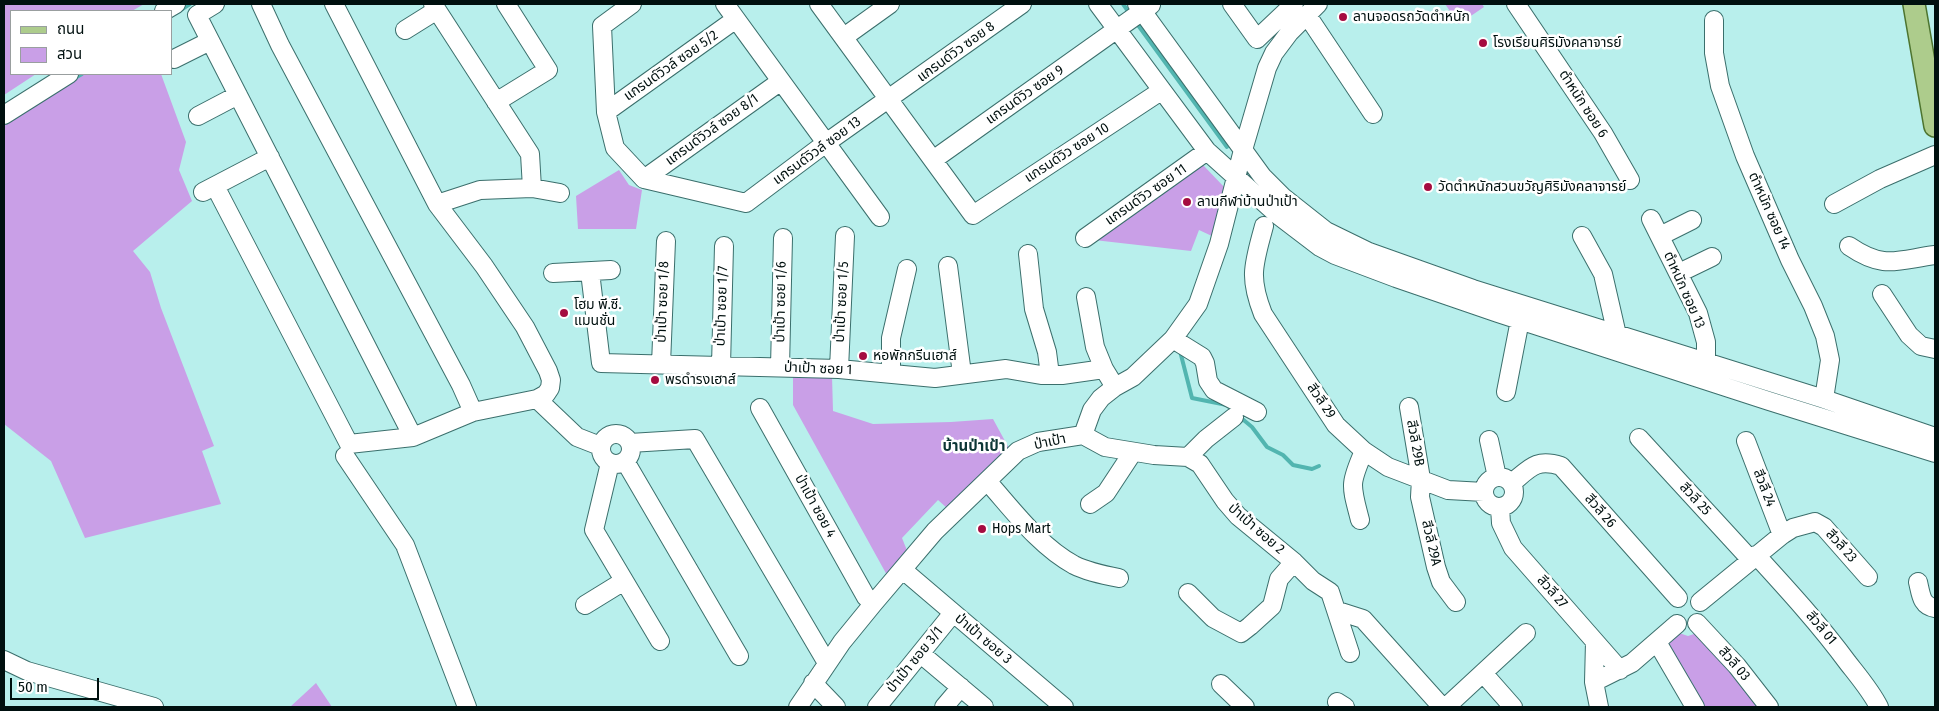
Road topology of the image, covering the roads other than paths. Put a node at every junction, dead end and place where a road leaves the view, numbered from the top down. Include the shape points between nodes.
1 (215, 4) edge
2 (261, 4) edge
3 (334, 4) edge
4 (506, 4) edge
5 (631, 4) edge
6 (724, 4) edge
7 (820, 4) edge
8 (890, 4) edge
9 (1022, 4) edge
10 (1098, 4) edge
11 (1232, 4) edge
12 (1516, 4) edge
13 (1914, 4) edge
14 (435, 7) edge
15 (1304, 7) edge
16 (1134, 15) edge
17 (736, 19) junction
18 (1714, 20) dead end
19 (405, 30) dead end
20 (844, 37) junction
21 (210, 41) junction
22 (174, 59) dead end
23 (67, 75) edge
24 (781, 81) junction
25 (1161, 91) junction
26 (238, 95) junction
27 (889, 100) junction
28 (496, 102) junction
29 (606, 112) junction
30 (1373, 114) dead end
31 (4, 116) edge
32 (198, 116) dead end
33 (1935, 126) edge
34 (826, 143) junction
35 (1243, 150) junction
36 (1208, 151) junction
37 (1935, 154) edge
38 (270, 157) junction
39 (933, 160) junction
40 (644, 179) junction
41 (1237, 179) junction
42 (1630, 180) dead end
43 (532, 188) junction
44 (560, 193) dead end
45 (437, 204) junction
46 (1834, 204) dead end
47 (880, 217) dead end
48 (1651, 219) dead end
49 (1692, 220) dead end
50 (1264, 226) dead end
51 (845, 236) dead end
52 (1582, 236) dead end
53 (1660, 236) junction
54 (783, 238) dead end
55 (1085, 238) dead end
56 (666, 240) dead end
57 (724, 246) dead end
58 (1849, 246) dead end
59 (1028, 254) dead end
60 (1935, 255) edge
61 (1712, 257) dead end
62 (948, 266) dead end
63 (907, 269) dead end
64 (611, 270) dead end
65 (590, 272) junction
66 (552, 273) dead end
67 (1679, 273) junction
68 (1882, 294) dead end
69 (1086, 297) dead end
70 (1520, 320) junction
71 (1173, 339) junction
72 (1621, 342) junction
73 (1935, 349) edge
74 (1706, 362) junction
75 (661, 364) junction
76 (721, 366) junction
77 (780, 367) junction
78 (839, 369) junction
79 (1104, 369) junction
80 (891, 373) junction
81 (962, 374) junction
82 (1050, 375) junction
83 (1115, 387) junction
84 (1506, 392) dead end
85 (537, 399) junction
86 (1824, 399) junction
87 (1409, 407) dead end
88 (760, 408) dead end
89 (473, 412) junction
90 (1257, 412) dead end
91 (1234, 417) dead end
92 (1083, 435) junction
93 (413, 437) junction
94 (1639, 438) dead end
95 (1935, 438) edge
96 (1489, 440) dead end
97 (1746, 441) dead end
98 (630, 443) junction
99 (600, 446) junction
100 (1364, 451) junction
101 (1133, 452) junction
102 (1935, 453) edge
103 (345, 456) dead end
104 (1188, 457) junction
105 (618, 462) junction
106 (1421, 479) junction
107 (1504, 480) junction
108 (987, 481) junction
109 (1484, 492) junction
110 (1090, 504) dead end
111 (1500, 507) junction
112 (1360, 520) dead end
113 (1782, 535) junction
114 (1753, 558) junction
115 (1294, 562) junction
116 (903, 570) junction
117 (1868, 577) dead end
118 (1118, 578) dead end
119 (624, 581) junction
120 (1918, 582) dead end
121 (1188, 593) dead end
122 (1678, 598) junction
123 (1456, 602) dead end
124 (1700, 602) junction
125 (873, 604) junction
126 (585, 605) dead end
127 (1935, 608) edge
128 (1338, 611) junction
129 (953, 613) junction
130 (1698, 623) junction
131 (1677, 624) junction
132 (1526, 633) dead end
133 (660, 642) dead end
134 (1595, 642) junction
135 (1657, 642) junction
136 (921, 654) junction
137 (1350, 654) dead end
138 (738, 656) dead end
139 (4, 660) edge
140 (826, 663) junction
141 (1620, 670) junction
142 (1483, 673) junction
143 (1594, 682) junction
144 (813, 683) junction
145 (1221, 684) dead end
146 (961, 687) junction
147 (154, 707) edge
148 (467, 707) edge
149 (798, 707) edge
150 (836, 707) edge
151 (877, 707) edge
152 (944, 707) edge
153 (984, 707) edge
154 (1064, 707) edge
155 (1245, 707) edge
156 (1442, 707) edge
157 (1446, 707) edge
158 (1513, 707) edge
159 (1599, 707) edge
160 (1695, 707) edge
161 (1769, 707) edge
162 (1878, 707) edge

1 - 21 street via 197,15
2 - 89 street
3 - 45 street
4 - 28 street via 548,70
5 - 29 street via 602,26
6 - 17 street
7 - 20 street
8 - 20 street
9 - 27 street, แกรนด์วิว ซอย 8
10 - 16 street
11 - 15 street via 1257,39
12 - 42 street, ตำหนัก ซอย 6 via 1603,133
13 - 33 main road
14 - 19 street
14 - 28 street
15 - 30 street
15 - 35 street, ป่าเป้า via 1274,53
16 - 25 street
16 - 35 street
16 - 39 street, แกรนด์วิว ซอย 9
17 - 24 street
17 - 29 street, แกรนด์วิวล์ ซอย 5/2
18 - 86 street, ตำหนัก ซอย 14 via 1714,53 1720,86 1744,156 1825,336 1830,360
20 - 27 street
21 - 22 street
21 - 26 street
23 - 31 street
24 - 34 street
24 - 40 street, แกรนด์วิวล์ ซอย 8/1
25 - 36 street
25 - 39 street, แกรนด์วิว ซอย 10 via 973,215
26 - 32 street
26 - 38 street
27 - 34 street, แกรนด์วิวล์ ซอย 13
27 - 39 street
28 - 43 street via 530,154
29 - 40 street via 615,148
34 - 40 street, แกรนด์วิวล์ ซอย 13 via 746,203
34 - 47 street
35 - 41 street, ป่าเป้า
35 - 72 street via 1283,197 1326,231 1369,252
36 - 41 street
36 - 55 street, แกรนด์วิว ซอย 11
37 - 46 street
38 - 93 street
38 - 93 street via 209,189 349,444
41 - 70 street via 1298,231 1335,255
41 - 71 street, ป่าเป้า via 1198,304
43 - 44 street
43 - 45 street via 480,190
45 - 85 street via 525,327 548,371 550,388
48 - 53 street, ตำหนัก ซอย 13
49 - 53 street
50 - 100 street, สีวลี 29 via 1253,270 1256,295 1263,314 1336,424
51 - 78 street, ป่าเป้า ซอย 1/5
52 - 72 street via 1603,274
53 - 67 street, ตำหนัก ซอย 13
54 - 77 street, ป่าเป้า ซอย 1/6
56 - 75 street, ป่าเป้า ซอย 1/8
57 - 76 street, ป่าเป้า ซอย 1/7
58 - 60 street via 1874,261
59 - 82 street via 1034,310 1047,352
61 - 67 street
62 - 81 street
63 - 80 street via 891,338
64 - 65 street
65 - 66 street
65 - 75 street, ป่าเป้า ซอย 1 via 601,363
67 - 74 street, ตำหนัก ซอย 13 via 1698,313 1706,342
68 - 73 street via 1909,335 1921,346
69 - 79 street via 1095,346
70 - 72 street
70 - 84 street
71 - 83 street, ป่าเป้า via 1133,377
71 - 90 street via 1202,357 1208,382 1214,390
72 - 74 street
72 - 102 street via 1769,401
74 - 86 street
75 - 76 street, ป่าเป้า ซอย 1
76 - 77 street, ป่าเป้า ซอย 1
77 - 78 street, ป่าเป้า ซอย 1
78 - 80 street, ป่าเป้า ซอย 1
79 - 82 street, ป่าเป้า ซอย 1
79 - 83 street
80 - 81 street, ป่าเป้า ซอย 1 via 935,378
81 - 82 street, ป่าเป้า ซอย 1 via 1006,369
83 - 92 street, ป่าเป้า via 1092,410
85 - 89 street
85 - 99 street via 576,437
86 - 95 street
87 - 106 street, สีวลี 29B
88 - 125 street, ป่าเป้า ซอย 4 via 866,597
89 - 93 street
91 - 104 street
92 - 101 street via 1105,447
92 - 108 street, ป่าเป้า via 1038,442 1018,451
94 - 114 street, สีวลี 25
96 - 107 street
97 - 113 street, สีวลี 24
98 - 99 street via 624,435 614,433 605,437
98 - 105 street via 631,453
98 - 140 street via 695,439
99 - 105 street via 602,456
100 - 106 street, สีวลี 29 via 1388,467
100 - 112 street via 1351,487
101 - 104 street
101 - 110 street via 1106,493
103 - 148 street via 405,545
104 - 115 street, ป่าเป้า ซอย 2 via 1200,464 1238,516
105 - 119 street via 594,530
105 - 138 street
106 - 109 street, สีวลี 29 via 1448,490
106 - 123 street, สีวลี 29A via 1420,497 1436,567 1441,582
107 - 109 street via 1488,483
107 - 111 street via 1514,493 1506,506
107 - 122 street, สีวลี 26 via 1535,464 1547,462 1561,466
108 - 116 street, ป่าเป้า via 935,532
108 - 118 street via 1052,551 1091,572
109 - 111 street via 1490,504
111 - 134 street, สีวลี 27 via 1500,523 1513,548
113 - 114 street
113 - 117 street, สีวลี 23 via 1815,522 1824,527
114 - 124 street
114 - 162 street, สีวลี 01 via 1795,597 1840,651
115 - 121 street via 1279,579 1272,606 1240,633 1213,618
115 - 128 street, ป่าเป้า ซอย 2 via 1313,582 1330,592
116 - 125 street, ป่าเป้า
116 - 129 street, ป่าเป้า ซอย 3
119 - 126 street
119 - 133 street
120 - 127 street via 1922,600 1928,607
122 - 124 street via 1690,596
122 - 131 street via 1670,612
124 - 130 street via 1702,613
125 - 140 street, ป่าเป้า
128 - 137 street, ป่าเป้า ซอย 2
128 - 156 street via 1363,619
129 - 136 street, ป่าเป้า ซอย 3/1
129 - 154 street, ป่าเป้า ซอย 3
130 - 131 street via 1687,627
130 - 161 street, สีวลี 03
131 - 135 street
132 - 142 street
134 - 141 street, สีวลี 27
134 - 143 street
135 - 141 street
135 - 160 street
136 - 146 street
136 - 151 street, ป่าเป้า ซอย 3/1
139 - 147 street via 27,671
140 - 144 street, ป่าเป้า
141 - 143 street
142 - 157 street
142 - 158 street
143 - 159 street
144 - 149 street, ป่าเป้า
144 - 150 street
145 - 155 street
146 - 152 street
146 - 153 street

